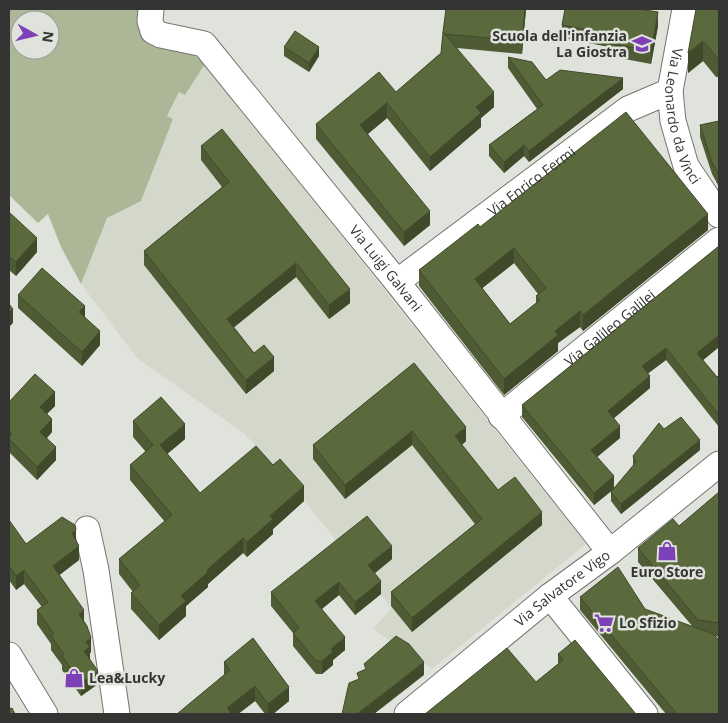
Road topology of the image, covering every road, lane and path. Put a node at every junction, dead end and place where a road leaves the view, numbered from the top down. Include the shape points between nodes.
1 (151, 9) edge
2 (686, 9) edge
3 (670, 91) junction
4 (719, 215) edge
5 (719, 240) edge
6 (397, 282) junction
7 (501, 416) junction
8 (719, 464) edge
9 (87, 530) dead end
10 (610, 552) junction
11 (550, 596) junction
12 (9, 655) edge
13 (45, 714) edge
14 (117, 714) edge
15 (407, 714) edge
16 (646, 714) edge

1 - 6 street, Via Luigi Galvani via 153,31 204,44
2 - 3 street, Via Leonardo da Vinci
3 - 4 street, Via Leonardo da Vinci via 673,121 686,166
3 - 6 street, Via Enrico Fermi via 628,110
5 - 7 street, Via Galileo Galilei
6 - 7 street, Via Luigi Galvani
7 - 10 street, Via Luigi Galvani
8 - 10 street, Via Salvatore Vigo
9 - 14 street
10 - 11 street, Via Salvatore Vigo
11 - 15 street, Via Salvatore Vigo
11 - 16 street
12 - 13 street

